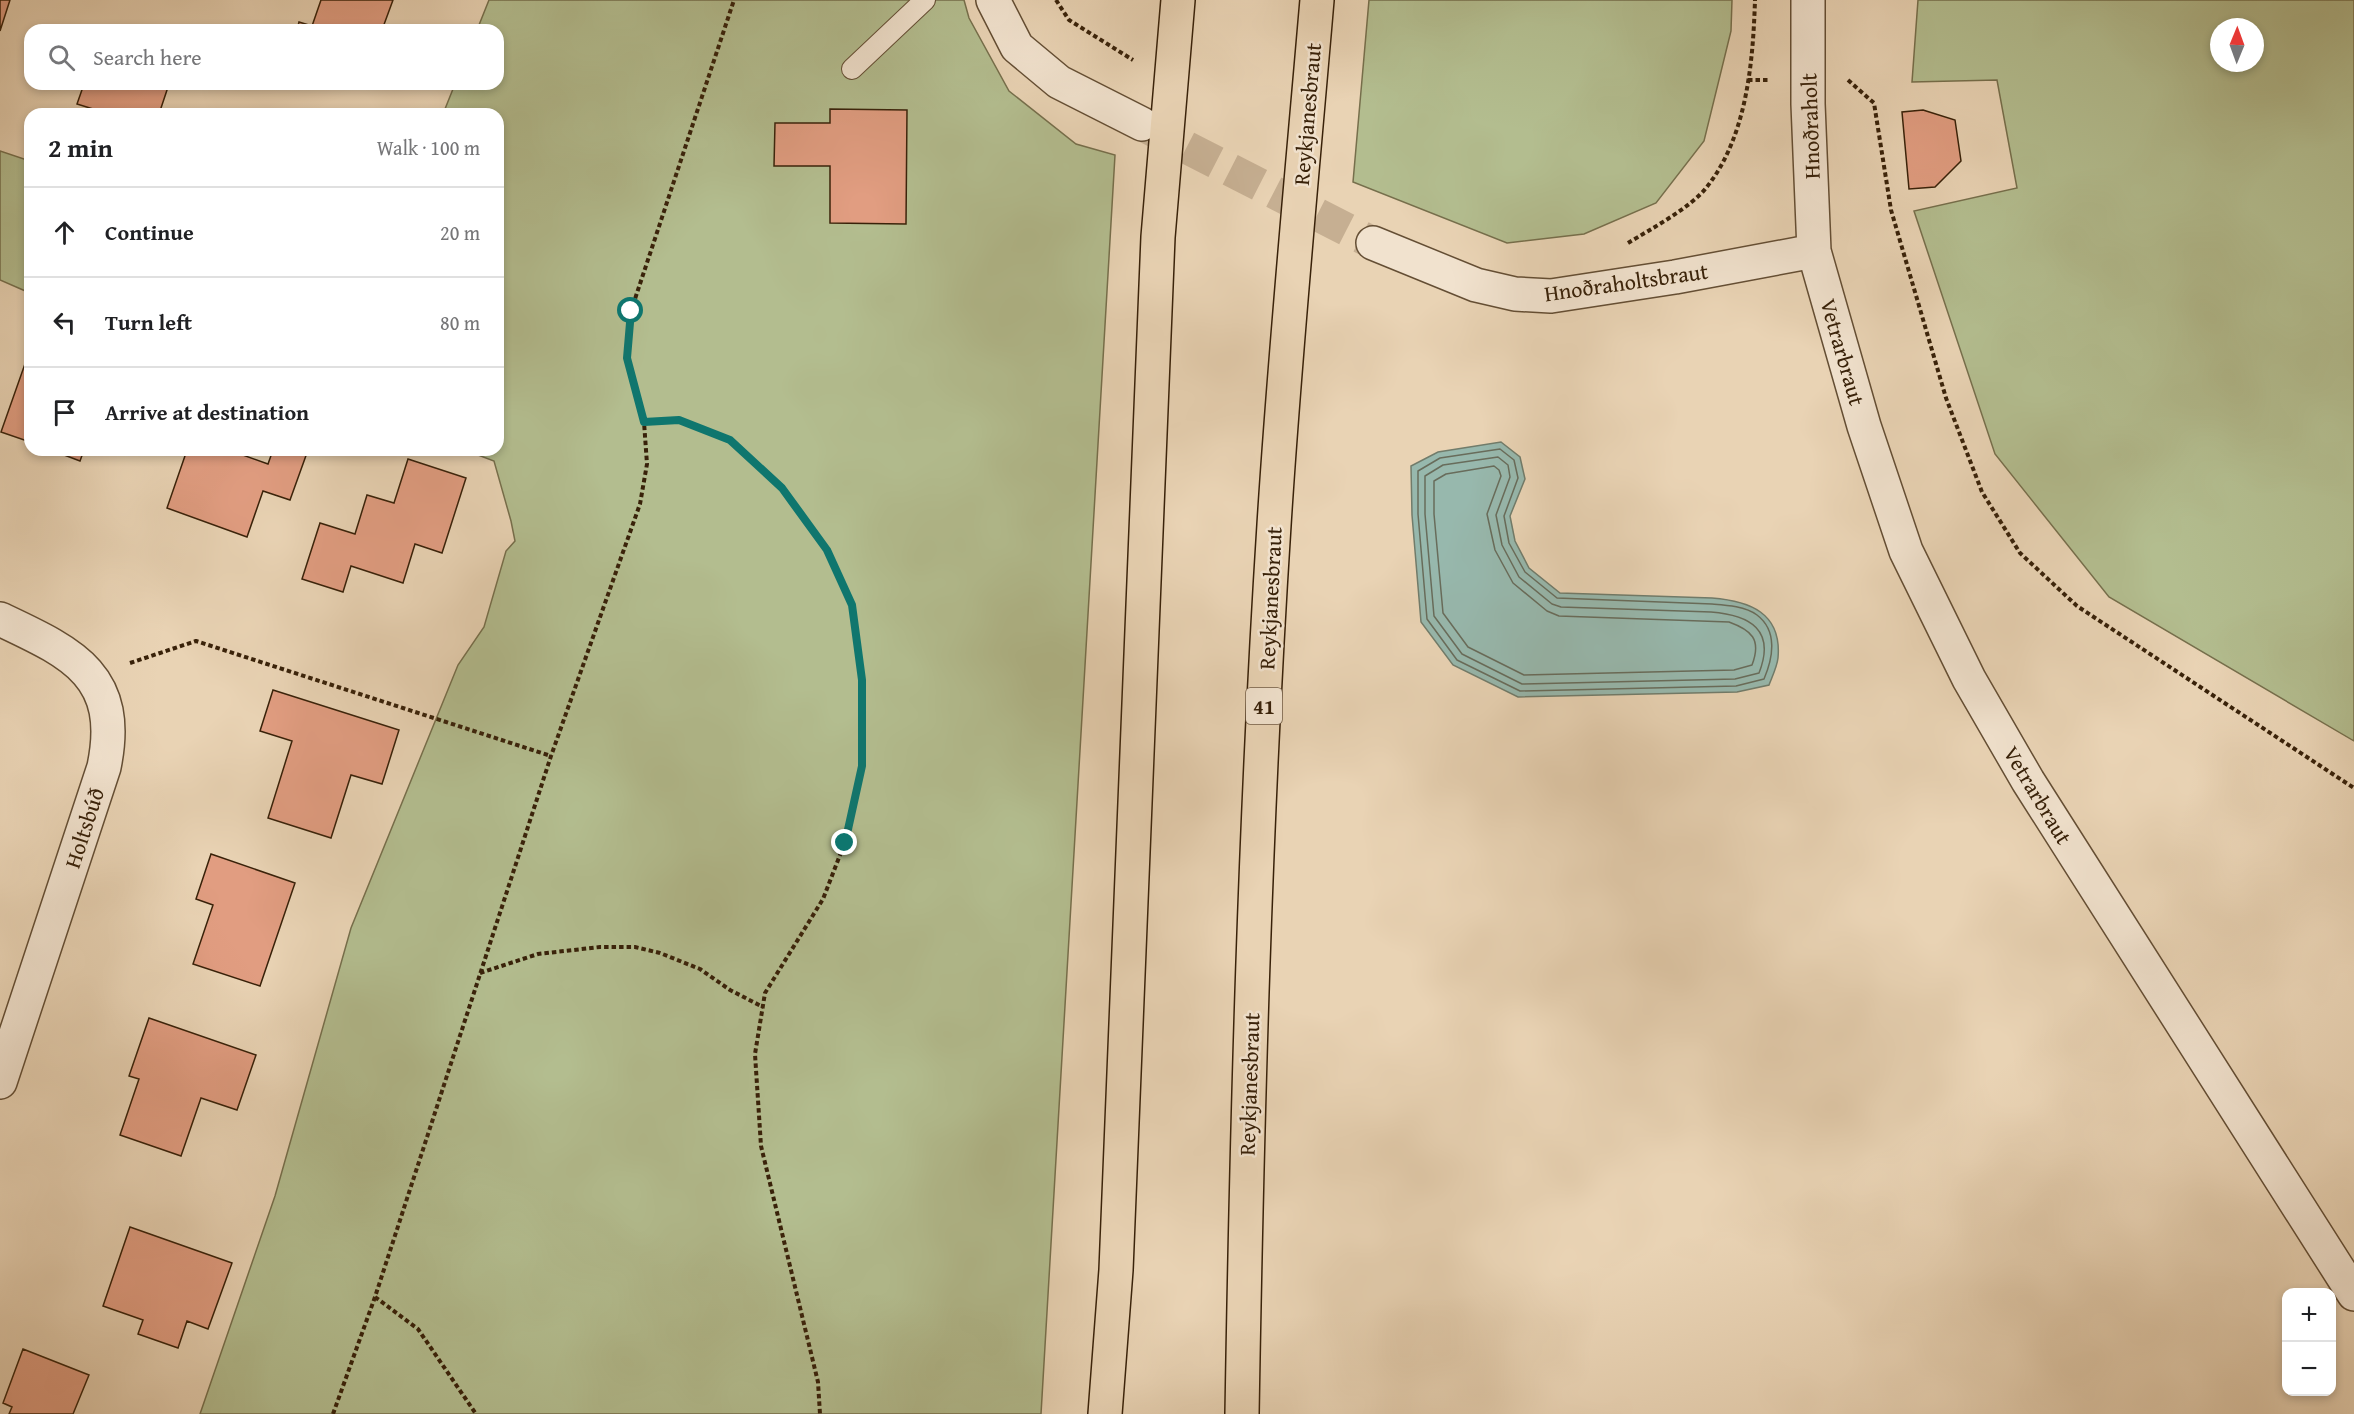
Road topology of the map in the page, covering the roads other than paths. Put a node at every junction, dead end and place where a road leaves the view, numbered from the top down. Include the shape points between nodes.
1 (925, 0) edge
2 (993, 0) edge
3 (1178, 0) edge
4 (1317, 0) edge
5 (1808, 0) edge
6 (852, 69) dead end
7 (1142, 124) tunnel mouth
8 (1373, 243) tunnel mouth
9 (1814, 251) junction
10 (0, 619) edge
11 (0, 1082) edge
12 (2354, 1294) edge
13 (1105, 1414) edge
14 (1242, 1414) edge

1 - 6 lane
2 - 7 street via 1017,47 1059,82
3 - 13 highway via 1158,237 1116,1270
4 - 14 highway, Reykjanesbraut / 41 via 1270,584 1247,1159
5 - 9 street, Hnoðraholt
8 - 9 street, Hnoðraholtsbraut via 1476,285 1515,294 1551,296
9 - 12 street, Vetrarbraut via 1864,426 1906,551 1969,679 2028,781
10 - 11 street, Holtsbúð via 53,644 92,675 107,711 110,732 104,766

